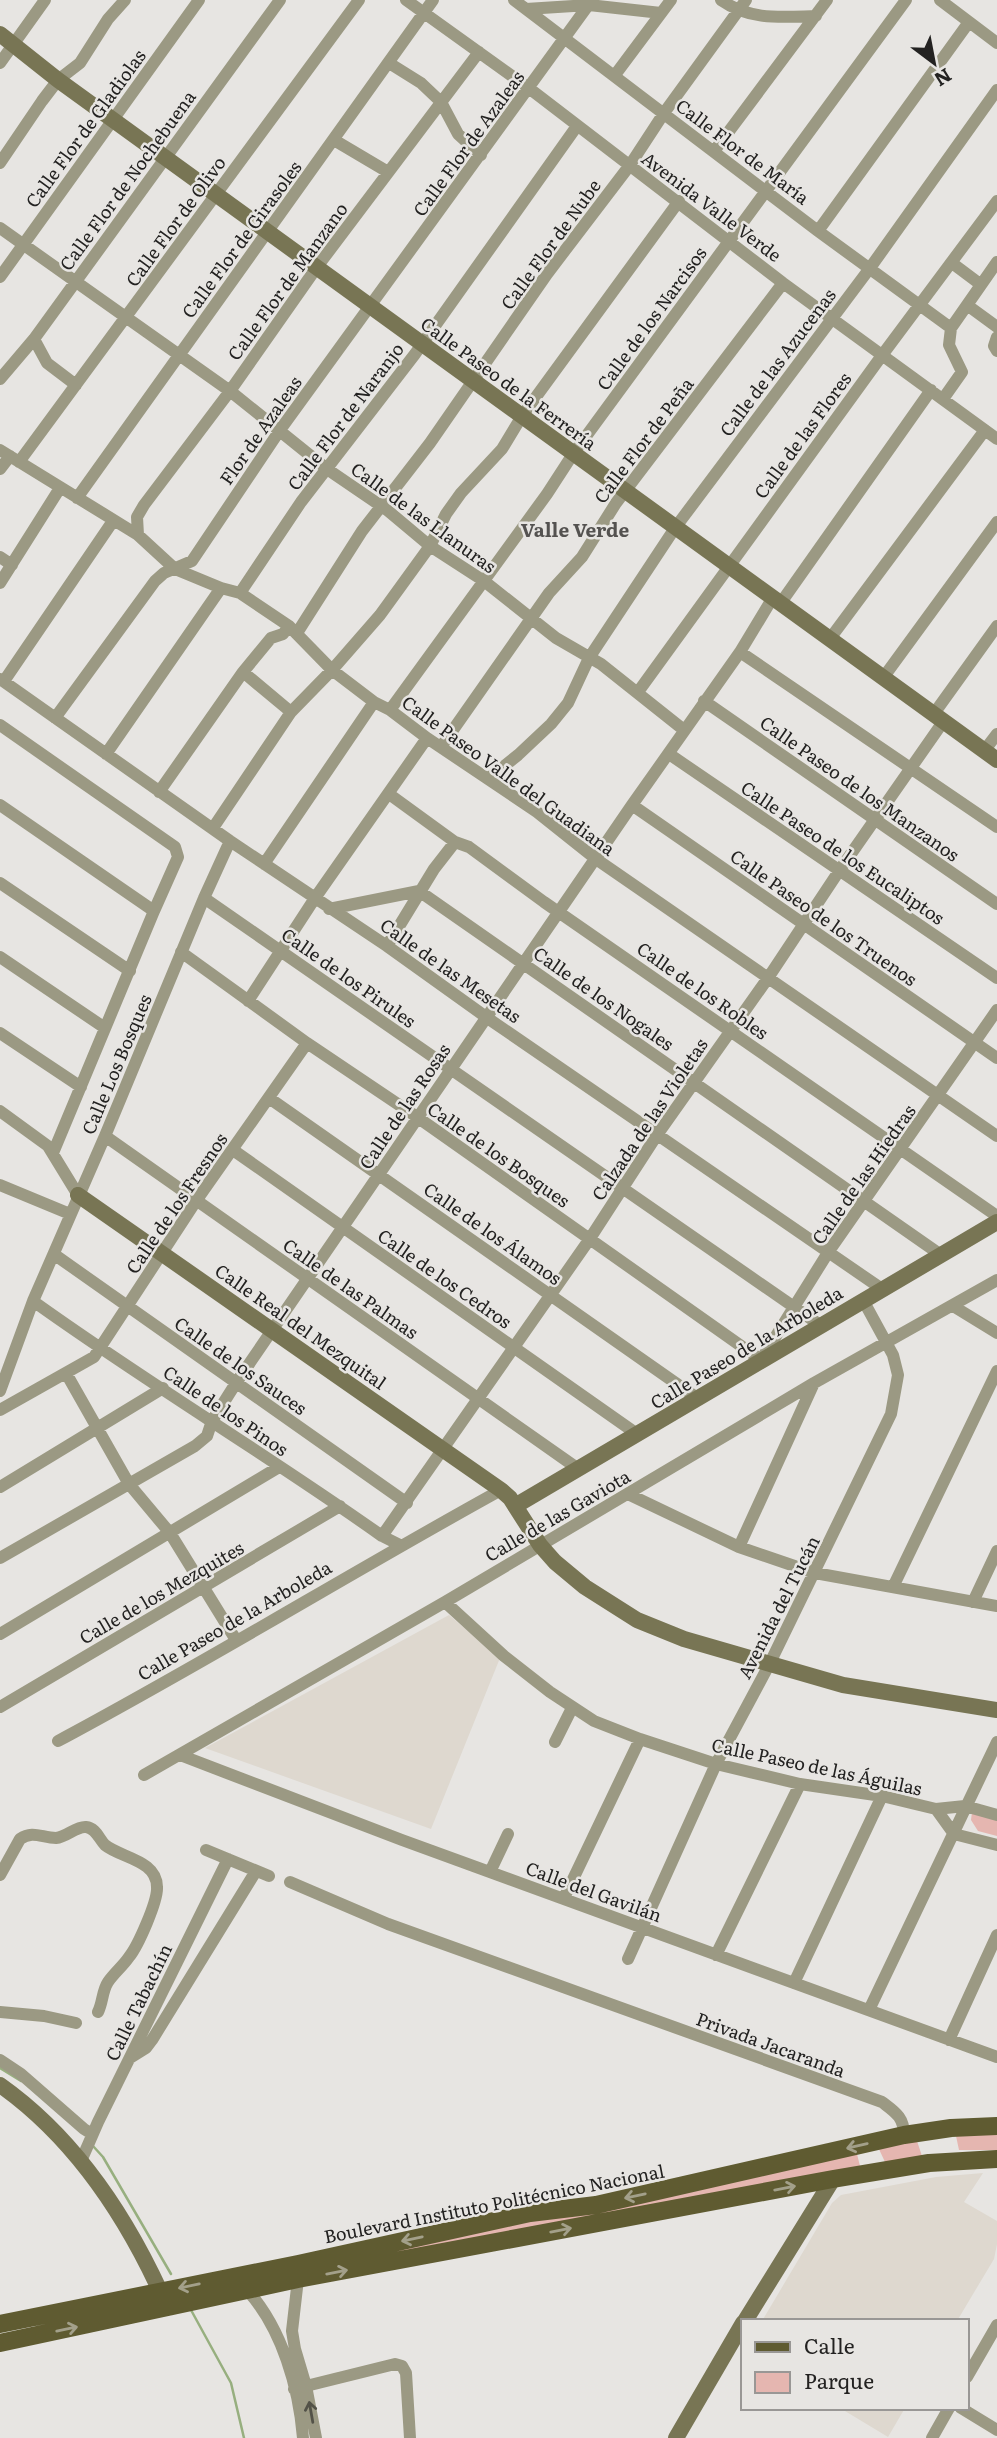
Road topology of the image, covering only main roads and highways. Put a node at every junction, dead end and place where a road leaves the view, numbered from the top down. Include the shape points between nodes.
1 (995, 2126) edge
2 (997, 2159) edge
3 (946, 2161) junction
4 (298, 2272) junction
5 (164, 2300) junction
6 (0, 2324) edge
7 (0, 2343) edge

1 - 3 main road via 945,2138 939,2147
1 -> 4 main road, Boulevard Instituto Politécnico Nacional via 904,2134 621,2199 530,2213
2 - 3 main road, Boulevard Instituto Politécnico Nacional
4 -> 3 main road, Boulevard Instituto Politécnico Nacional
4 -> 5 main road, Boulevard Instituto Politécnico Nacional
4 - 5 main road, Boulevard Instituto Politécnico Nacional via 248,2291
5 - 6 main road, Boulevard Instituto Politécnico Nacional
7 -> 5 main road, Boulevard Instituto Politécnico Nacional

